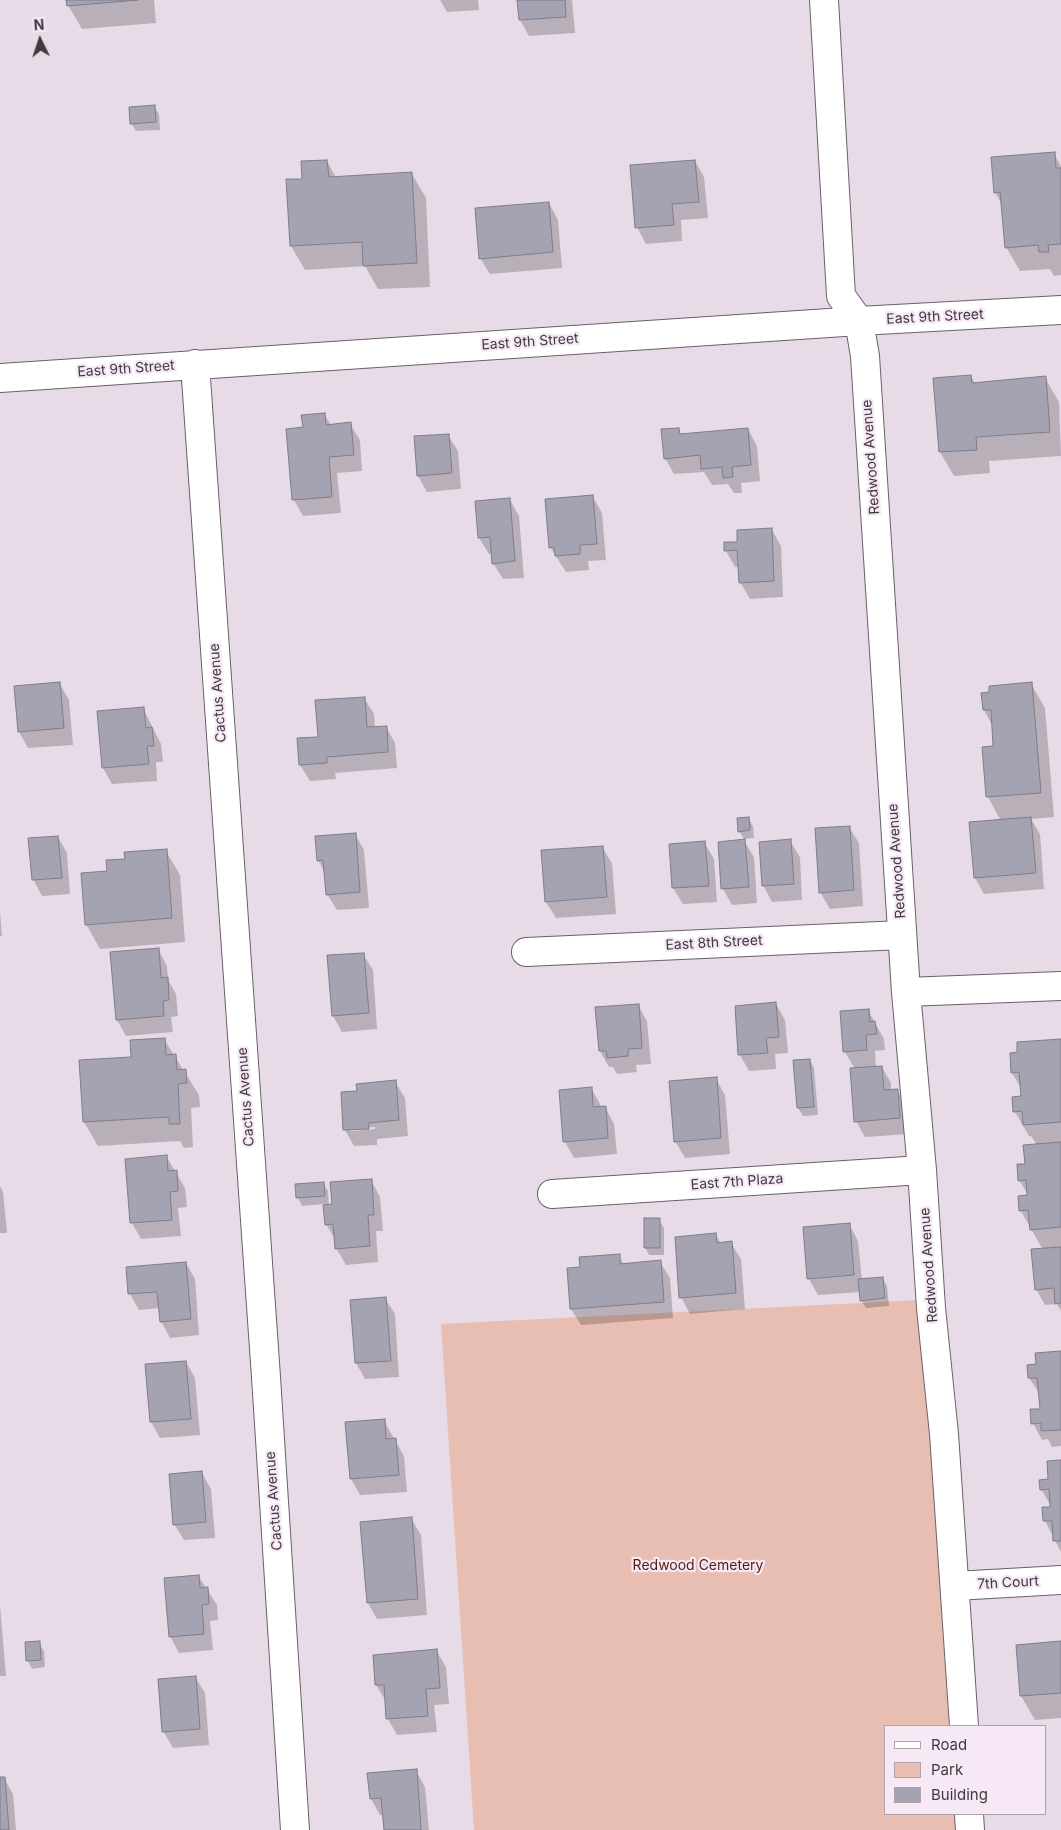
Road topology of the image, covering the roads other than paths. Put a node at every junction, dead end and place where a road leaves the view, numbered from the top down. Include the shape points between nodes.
1 (824, 0) edge
2 (1061, 310) edge
3 (859, 321) junction
4 (196, 364) junction
5 (0, 378) edge
6 (902, 935) junction
7 (526, 952) dead end
8 (1061, 986) edge
9 (906, 992) junction
10 (922, 1170) junction
11 (552, 1194) dead end
12 (1061, 1580) edge
13 (954, 1586) junction
14 (964, 1725) edge
15 (969, 1815) edge
16 (295, 1830) edge
17 (970, 1830) edge

1 - 3 street, Redwood Avenue via 841,296
2 - 3 street, East 9th Street
3 - 4 street, East 9th Street
3 - 6 street, Redwood Avenue via 865,356
4 - 5 street, East 9th Street
4 - 16 street, Cactus Avenue
6 - 7 street, East 8th Street
6 - 9 street, Redwood Avenue
8 - 9 street
9 - 10 street, Redwood Avenue
10 - 11 street, East 7th Plaza
10 - 13 street, Redwood Avenue
12 - 13 street, 7th Court
13 - 14 street, Redwood Avenue
15 - 17 street

